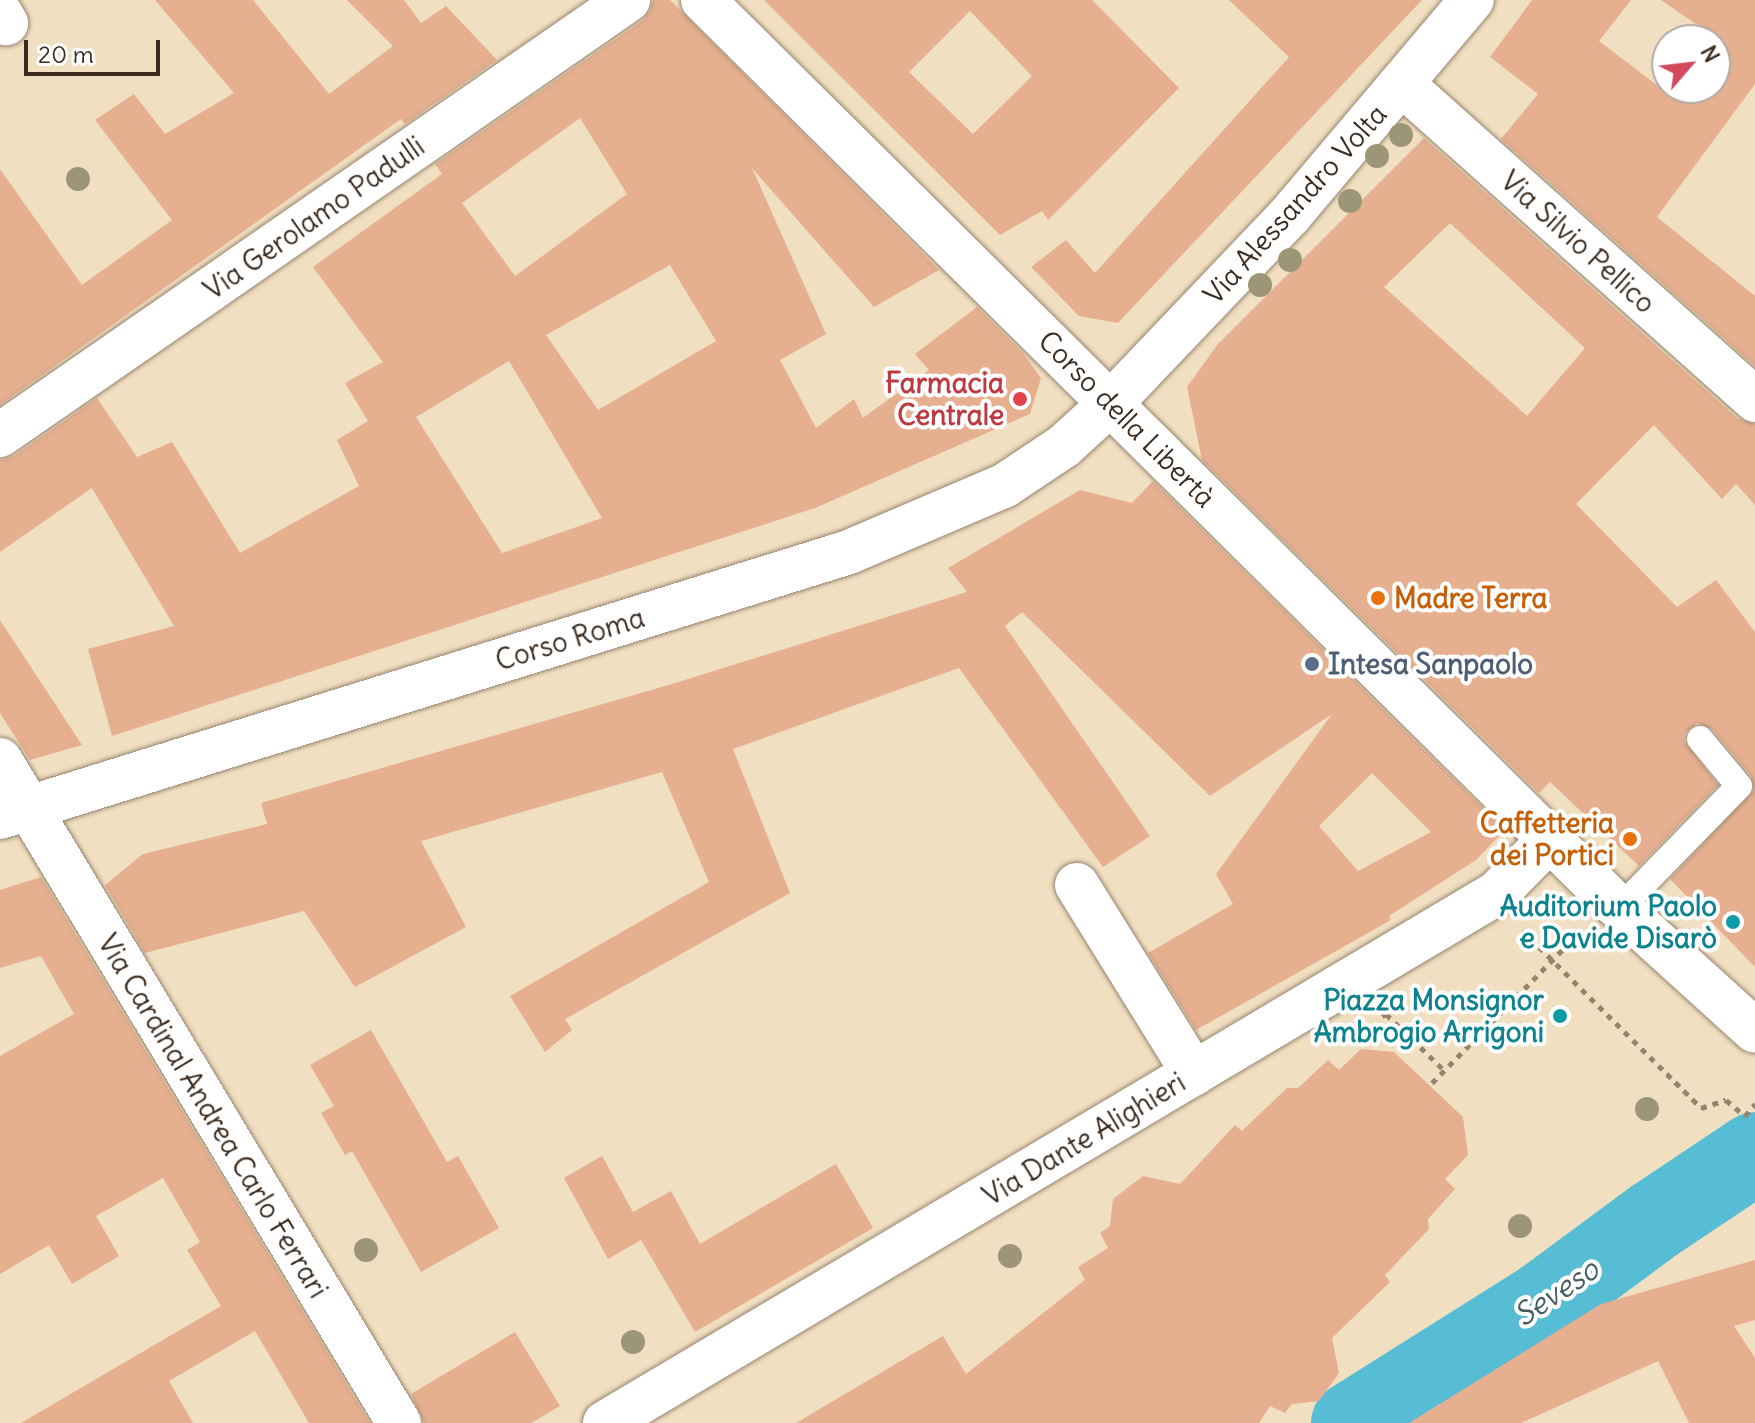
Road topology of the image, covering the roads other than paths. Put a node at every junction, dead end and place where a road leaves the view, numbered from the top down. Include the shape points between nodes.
1 (628, 0) edge
2 (703, 0) edge
3 (1472, 0) edge
4 (1402, 84) junction
5 (1755, 400) edge
6 (1111, 403) junction
7 (0, 435) edge
8 (1700, 739) dead end
9 (0, 760) edge
10 (13, 813) edge
11 (1550, 839) junction
12 (1077, 885) dead end
13 (1617, 906) junction
14 (1755, 1031) edge
15 (1194, 1074) junction
16 (399, 1423) edge
17 (605, 1423) edge

1 - 7 street, Via Gerolamo Padulli
2 - 6 street, Corso della Libertà
3 - 4 street, Via Alessandro Volta
4 - 5 street, Via Silvio Pellico
4 - 6 street, Via Alessandro Volta via 1290,215
6 - 10 street, Corso Roma via 1064,446 1004,486 849,552
6 - 11 street, Corso della Libertà
8 - 13 lane via 1739,786
9 - 10 street, Via Cardinal Andrea Carlo Ferrari
10 - 16 street, Via Cardinal Andrea Carlo Ferrari
11 - 13 street
11 - 15 street, Via Dante Alighieri via 1497,893
12 - 15 street
13 - 14 street
15 - 17 street, Via Dante Alighieri

